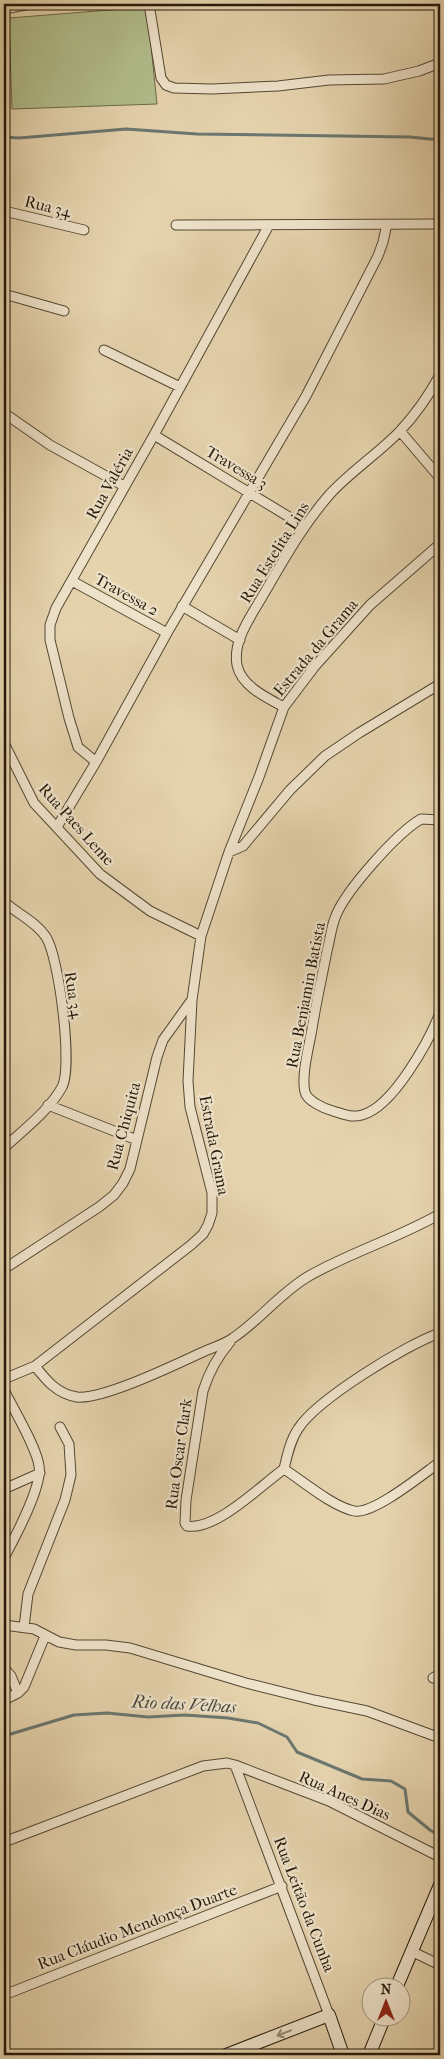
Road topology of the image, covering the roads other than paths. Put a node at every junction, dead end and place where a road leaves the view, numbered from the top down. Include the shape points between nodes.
1 (31, 4) edge
2 (149, 4) edge
3 (4, 9) edge
4 (440, 62) edge
5 (4, 211) edge
6 (387, 224) junction
7 (440, 224) edge
8 (176, 225) dead end
9 (269, 225) junction
10 (84, 230) dead end
11 (4, 294) edge
12 (64, 311) dead end
13 (104, 350) dead end
14 (440, 375) edge
15 (180, 387) junction
16 (4, 413) edge
17 (400, 432) junction
18 (154, 435) junction
19 (440, 478) edge
20 (124, 486) junction
21 (248, 491) junction
22 (304, 526) junction
23 (440, 544) edge
24 (72, 581) junction
25 (182, 606) junction
26 (167, 632) junction
27 (240, 640) junction
28 (440, 684) edge
29 (284, 708) junction
30 (4, 743) edge
31 (96, 762) junction
32 (440, 820) edge
33 (57, 827) junction
34 (229, 852) junction
35 (8, 905) dead end
36 (201, 936) junction
37 (192, 1000) junction
38 (440, 1013) edge
39 (48, 1105) junction
40 (137, 1140) junction
41 (4, 1148) edge
42 (440, 1214) edge
43 (4, 1269) edge
44 (440, 1333) edge
45 (232, 1340) junction
46 (35, 1366) junction
47 (4, 1379) edge
48 (4, 1390) edge
49 (60, 1427) dead end
50 (440, 1462) edge
51 (284, 1469) junction
52 (40, 1473) junction
53 (4, 1488) edge
54 (4, 1558) edge
55 (4, 1626) edge
56 (24, 1627) junction
57 (46, 1636) junction
58 (4, 1668) edge
59 (18, 1693) junction
60 (4, 1700) edge
61 (440, 1738) edge
62 (235, 1765) junction
63 (4, 1842) edge
64 (440, 1857) edge
65 (440, 1885) edge
66 (282, 1886) junction
67 (411, 1951) junction
68 (440, 1965) edge
69 (401, 1976) edge
70 (4, 1994) edge
71 (329, 2015) junction
72 (381, 2026) edge
73 (226, 2055) edge
74 (343, 2055) edge
75 (369, 2055) edge

1 - 3 street
2 - 4 street via 161,78 174,88 212,89 384,79
5 - 10 street, Rua 34
6 - 7 street
6 - 9 street
6 - 21 street via 378,256 306,396
8 - 9 street
9 - 15 street, Rua Valéria
11 - 12 street
13 - 15 street
14 - 17 street, Rua Estelita Lins via 421,407
15 - 18 street, Rua Valéria
16 - 20 street via 50,445
17 - 19 street
17 - 22 street, Rua Estelita Lins via 352,472
18 - 20 street, Rua Valéria
18 - 21 street, Travessa 3
20 - 24 street, Rua Valéria
21 - 22 street, Travessa 3
21 - 25 street
22 - 27 street, Rua Estelita Lins
23 - 29 street, Estrada da Grama via 370,605 314,666
24 - 26 street, Travessa 2
24 - 31 street, Rua Valéria via 56,608 50,626 50,640 78,747
25 - 26 street
25 - 27 street
26 - 31 street
27 - 29 street, Rua Estelita Lins via 237,666 244,680
28 - 34 street via 325,756 290,790 243,846
29 - 34 street, Estrada da Grama
30 - 33 street, Rua Paes Leme via 34,803
31 - 33 street
32 - 38 street, Rua Benjamin Batista via 421,819 393,841 345,899 335,917 308,1056 305,1092 308,1097 329,1110 350,1116 370,1112 394,1091 433,1031
33 - 36 street, Rua Paes Leme via 100,874 150,911
34 - 36 street, Estrada Grama
35 - 39 street, Rua 34 via 32,922 47,938 57,974 66,1065 62,1087
36 - 37 street, Estrada Grama
37 - 40 street, Rua Chiquita via 163,1040
37 - 46 street, Estrada Grama via 188,1081 190,1107 212,1193 208,1225 191,1246
39 - 40 street
39 - 41 street, Rua 34
40 - 43 street, Rua Chiquita via 130,1169 114,1195
42 - 45 street via 404,1234 307,1277
44 - 51 street via 386,1361 314,1410 298,1428
45 - 46 street via 173,1366 78,1397 50,1385
45 - 51 street, Rua Oscar Clark via 219,1354 203,1391 184,1523 198,1526 212,1522
46 - 47 street, Estrada Grama
48 - 52 street via 34,1450
49 - 56 street via 69,1444 71,1475 66,1500 28,1594
50 - 51 street via 370,1510 360,1511 336,1503
52 - 53 street
52 - 54 street via 32,1500
55 - 56 street
56 - 57 street
57 - 59 street via 24,1687
57 - 61 street via 76,1645 130,1648 246,1683 367,1711
58 - 59 street
59 - 60 street
62 - 63 street via 203,1766
62 - 64 street, Rua Anes Dias via 329,1801
62 - 66 street, Rua Leitão da Cunha
65 - 67 street
66 - 70 street, Rua Cláudio Mendonça Duarte
66 - 71 street, Rua Leitão da Cunha
67 - 68 street
67 - 69 street
71 -> 73 street
71 - 74 street, Rua Leitão da Cunha
72 - 75 street

